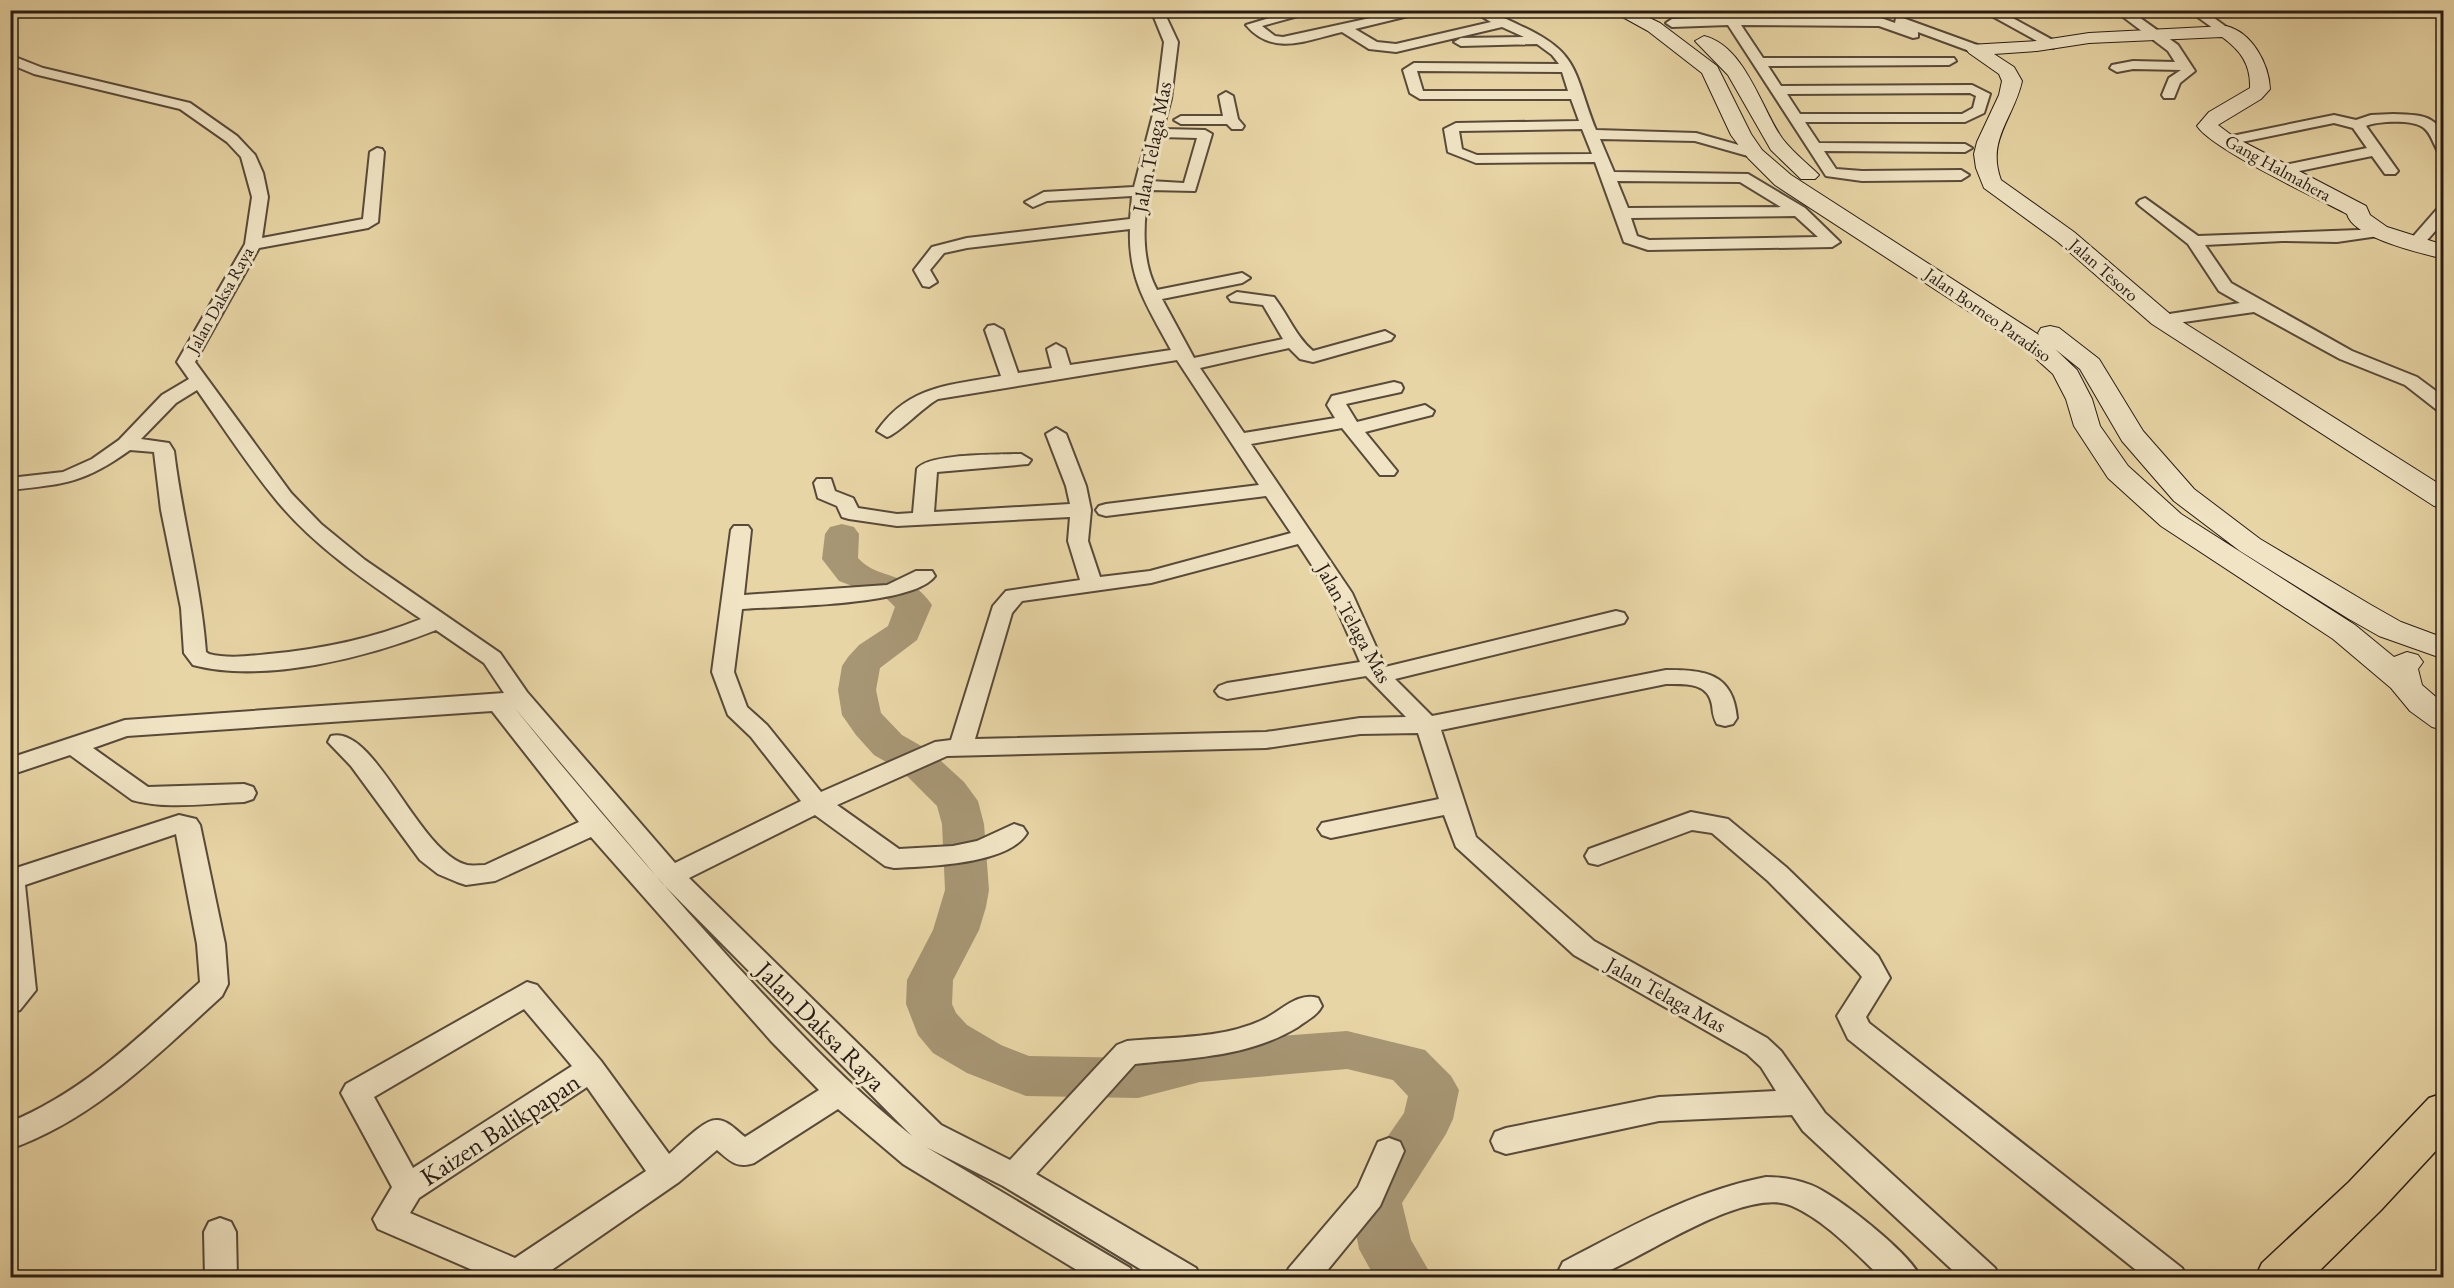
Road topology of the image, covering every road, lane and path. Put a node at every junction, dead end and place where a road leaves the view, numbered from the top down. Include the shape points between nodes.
1 (1157, 10) edge
2 (1314, 10) edge
3 (1427, 10) edge
4 (1618, 10) edge
5 (1643, 10) edge
6 (1872, 10) edge
7 (1988, 10) edge
8 (2120, 10) edge
9 (2194, 10) edge
10 (1490, 14) edge
11 (1728, 16) edge
12 (1672, 23) junction
13 (1344, 28) junction
14 (2226, 31) junction
15 (2155, 34) junction
16 (1693, 35) junction
17 (1742, 35) junction
18 (1540, 41) junction
19 (1419, 42) junction
20 (2053, 44) junction
21 (1975, 50) junction
22 (1402, 53) dead end
23 (1723, 57) junction
24 (10, 59) edge
25 (1698, 60) junction
26 (1948, 61) dead end
27 (1758, 62) junction
28 (2183, 66) junction
29 (1410, 68) junction
30 (1566, 68) junction
31 (2116, 68) dead end
32 (1775, 90) junction
33 (1575, 95) junction
34 (2169, 95) dead end
35 (1226, 96) dead end
36 (1794, 118) junction
37 (1733, 123) junction
38 (2358, 125) junction
39 (1158, 126) junction
40 (1231, 127) junction
41 (1589, 130) junction
42 (1204, 134) junction
43 (1696, 137) junction
44 (2227, 141) junction
45 (1813, 147) junction
46 (1965, 148) dead end
47 (2444, 150) edge
48 (2374, 151) junction
49 (377, 152) dead end
50 (1755, 154) junction
51 (1600, 158) junction
52 (2280, 170) junction
53 (2390, 171) dead end
54 (1961, 175) dead end
55 (1608, 176) junction
56 (1142, 188) junction
57 (1033, 202) dead end
58 (2145, 203) dead end
59 (1863, 209) dead end
60 (1800, 211) junction
61 (2444, 211) edge
62 (1623, 213) junction
63 (1137, 223) junction
64 (2379, 232) junction
65 (2194, 242) junction
66 (2416, 243) junction
67 (253, 244) junction
68 (1924, 247) dead end
69 (2444, 252) edge
70 (1242, 278) dead end
71 (928, 282) dead end
72 (1152, 296) junction
73 (1237, 297) dead end
74 (2258, 306) junction
75 (2163, 320) junction
76 (994, 330) dead end
77 (1385, 336) dead end
78 (1293, 342) junction
79 (1056, 349) dead end
80 (1185, 359) junction
81 (1062, 370) junction
82 (1014, 379) junction
83 (199, 381) junction
84 (1394, 388) dead end
85 (2444, 406) edge
86 (1425, 411) dead end
87 (1350, 425) junction
88 (887, 431) dead end
89 (1056, 434) dead end
90 (1239, 440) junction
91 (126, 444) junction
92 (1021, 460) dead end
93 (1387, 471) dead end
94 (824, 483) dead end
95 (10, 484) edge
96 (1272, 489) junction
97 (2444, 500) edge
98 (1081, 510) junction
99 (1106, 510) dead end
100 (923, 518) junction
101 (741, 530) dead end
102 (1304, 536) junction
103 (921, 579) dead end
104 (1092, 584) junction
105 (732, 603) junction
106 (1616, 618) dead end
107 (440, 620) junction
108 (2444, 650) edge
109 (1376, 671) junction
110 (2402, 680) junction
111 (1227, 691) dead end
112 (508, 692) junction
113 (1725, 718) dead end
114 (2444, 719) edge
115 (1427, 725) junction
116 (340, 742) dead end
117 (74, 746) junction
118 (952, 748) junction
119 (10, 767) edge
120 (244, 794) dead end
121 (817, 804) junction
122 (1452, 806) junction
123 (595, 825) junction
124 (1331, 829) dead end
125 (1014, 833) dead end
126 (1598, 856) dead end
127 (671, 876) junction
128 (11, 880) edge
129 (10, 1002) edge
130 (1308, 1006) dead end
131 (591, 1069) junction
132 (841, 1092) junction
133 (1799, 1102) junction
134 (2444, 1112) edge
135 (10, 1136) edge
136 (1506, 1141) dead end
137 (1389, 1150) dead end
138 (668, 1173) junction
139 (1014, 1177) junction
140 (408, 1188) junction
141 (220, 1232) dead end
142 (1574, 1272) dead end
143 (221, 1278) edge
144 (1119, 1278) edge
145 (1185, 1278) edge
146 (1300, 1278) edge
147 (1905, 1278) edge
148 (1984, 1278) edge
149 (2171, 1278) edge
150 (2279, 1278) edge

1 - 39 street, Jalan Telaga Mas via 1171,42
2 - 13 street via 1252,25 1279,41
3 - 13 street
4 - 25 street, Jalan Borneo Paradiso via 1654,27
5 - 12 street
6 - 21 street, Jalan Tesoro
7 - 20 street
8 - 15 street
9 - 14 street, Gang Halmahera
10 - 18 street
10 - 19 street
11 - 12 street
11 - 17 street
11 - 17 street via 1881,22 1913,34
12 - 16 street
13 - 19 street via 1382,48
14 - 15 street
14 - 44 street, Gang Halmahera via 2251,52 2261,83 2252,99 2208,122 2206,126
15 - 20 street
15 - 28 street via 2173,48
16 - 17 street
16 - 23 street
17 - 27 street
18 - 19 street
18 - 30 street via 1564,59
20 - 21 street
21 - 75 street, Jalan Tesoro via 2001,66 2012,81 1984,151 1992,183 2066,237
22 - 29 street
23 - 25 street
23 - 59 street via 1742,78 1771,137 1786,155 1807,174
24 - 67 street, Jalan Daksa Raya via 39,71 185,106 209,122 248,155 255,173 260,197
25 - 37 street, Jalan Borneo Paradiso via 1710,70 1730,107
26 - 27 street
27 - 32 street
28 - 31 street
28 - 34 street via 2188,71 2174,81
29 - 30 street
29 - 33 street via 1420,95
30 - 33 street
32 - 36 street
32 - 36 street via 1972,89 1983,94 1979,110 1965,118
33 - 41 street
35 - 40 street
36 - 45 street
37 - 43 street
37 - 50 street, Jalan Borneo Paradiso
38 - 44 street via 2334,118
38 - 47 street via 2367,118 2422,120 2430,125
38 - 48 street
39 - 40 street
39 - 42 street
39 - 56 street, Jalan Telaga Mas
40 - 42 street
41 - 43 street
41 - 51 street
41 - 51 street via 1451,129 1455,152 1476,159
42 - 56 street via 1190,190
43 - 50 street
44 - 52 street, Gang Halmahera
45 - 46 street
45 - 54 street via 1828,170 1838,176
48 - 52 street
48 - 53 street
49 - 67 street via 372,219 368,223
50 - 110 street, Jalan Borneo Paradiso via 1783,180 2031,341 2064,370 2087,426 2118,472 2171,520 2344,632
51 - 55 street
52 - 64 street, Gang Halmahera via 2358,212 2359,218
55 - 60 street via 1737,176 1749,179
55 - 62 street
56 - 57 street via 1044,197
56 - 63 street, Jalan Telaga Mas
58 - 65 street
60 - 62 street
60 - 62 street via 1832,242 1640,244 1630,239
61 - 66 street
63 - 71 street via 967,243 938,250 922,270
63 - 72 street, Jalan Telaga Mas via 1142,278
64 - 65 street
64 - 66 street, Gang Halmahera
65 - 74 street via 2224,287
66 - 69 street, Gang Halmahera
67 - 83 street, Jalan Daksa Raya via 186,362
68 - 108 street, Jalan Borneo Paradiso via 2090,364 2132,435 2184,495 2250,545 2390,630
70 - 72 street
72 - 80 street, Jalan Telaga Mas
73 - 78 street via 1268,301
74 - 75 street
74 - 85 street via 2346,355 2411,381
75 - 97 street, Jalan Tesoro
76 - 82 street via 1008,373
77 - 78 street via 1313,357 1306,356
78 - 80 street
79 - 81 street
80 - 81 street
80 - 90 street, Jalan Telaga Mas
81 - 82 street
82 - 88 street via 924,398
83 - 91 street via 169,399
83 - 107 street, Jalan Daksa Raya via 284,497 314,528 357,565
84 - 87 street via 1339,400 1336,405
86 - 87 street
87 - 90 street
87 - 93 street
89 - 98 street
90 - 96 street, Jalan Telaga Mas
91 - 95 street via 78,474
91 - 107 street via 162,447 164,451 171,510 192,608 195,653 201,660 234,663 343,653
92 - 100 street via 927,469
94 - 100 street via 825,494 846,502 849,513 897,520
96 - 99 street
96 - 102 street, Jalan Telaga Mas
98 - 100 street
98 - 104 street via 1078,541
101 - 105 street
102 - 104 street via 1152,577
102 - 109 street, Jalan Telaga Mas via 1341,593
103 - 105 street via 890,591
104 - 118 street via 1026,592 1007,601
105 - 121 street via 723,672 736,710 759,731
106 - 109 street
107 - 112 street, Jalan Daksa Raya via 492,658
108 - 110 street via 2411,657 2402,667
109 - 111 street
109 - 115 street, Jalan Telaga Mas
110 - 114 street, Jalan Borneo Paradiso via 2410,693
112 - 117 street via 124,728
112 - 123 street, Jalan Daksa Raya
112 - 127 street, Jalan Daksa Raya
113 - 115 street via 1720,693 1713,683 1693,677 1666,677
115 - 118 street via 1371,725 1266,740
115 - 122 street, Jalan Telaga Mas
116 - 123 street via 361,761 415,838 444,864 461,873 486,874
117 - 119 street
117 - 120 street via 141,794
118 - 121 street
121 - 125 street via 894,859 983,849
121 - 127 street
122 - 124 street
122 - 133 street, Jalan Telaga Mas via 1466,841 1584,948 1758,1046
123 - 132 street, Jalan Daksa Raya via 774,1024
126 - 149 street via 1691,821 1719,825 1777,874 1869,964 1876,978 1851,1016 1858,1031
127 - 139 street, Jalan Daksa Raya via 930,1134
128 - 129 street via 22,990
128 - 135 street via 179,824 187,825 211,944 214,984 116,1073 41,1125
130 - 139 street via 1271,1029 1232,1042 1127,1053
131 - 138 street, Kaizen Balikpapan
131 - 140 street, Kaizen Balikpapan
131 - 140 street, Kaizen Balikpapan via 527,993 356,1093
132 - 138 street, Kaizen Balikpapan via 743,1154 717,1132
132 - 144 street, Jalan Daksa Raya via 914,1155
133 - 136 street via 1659,1109
133 - 148 street, Jalan Telaga Mas via 1814,1122
134 - 150 highway via 2365,1196
137 - 146 street via 1369,1196
138 - 140 street, Kaizen Balikpapan via 518,1274 389,1219
139 - 145 street, Jalan Daksa Raya
141 - 143 street
142 - 147 street via 1720,1200 1761,1190 1790,1191 1834,1215

